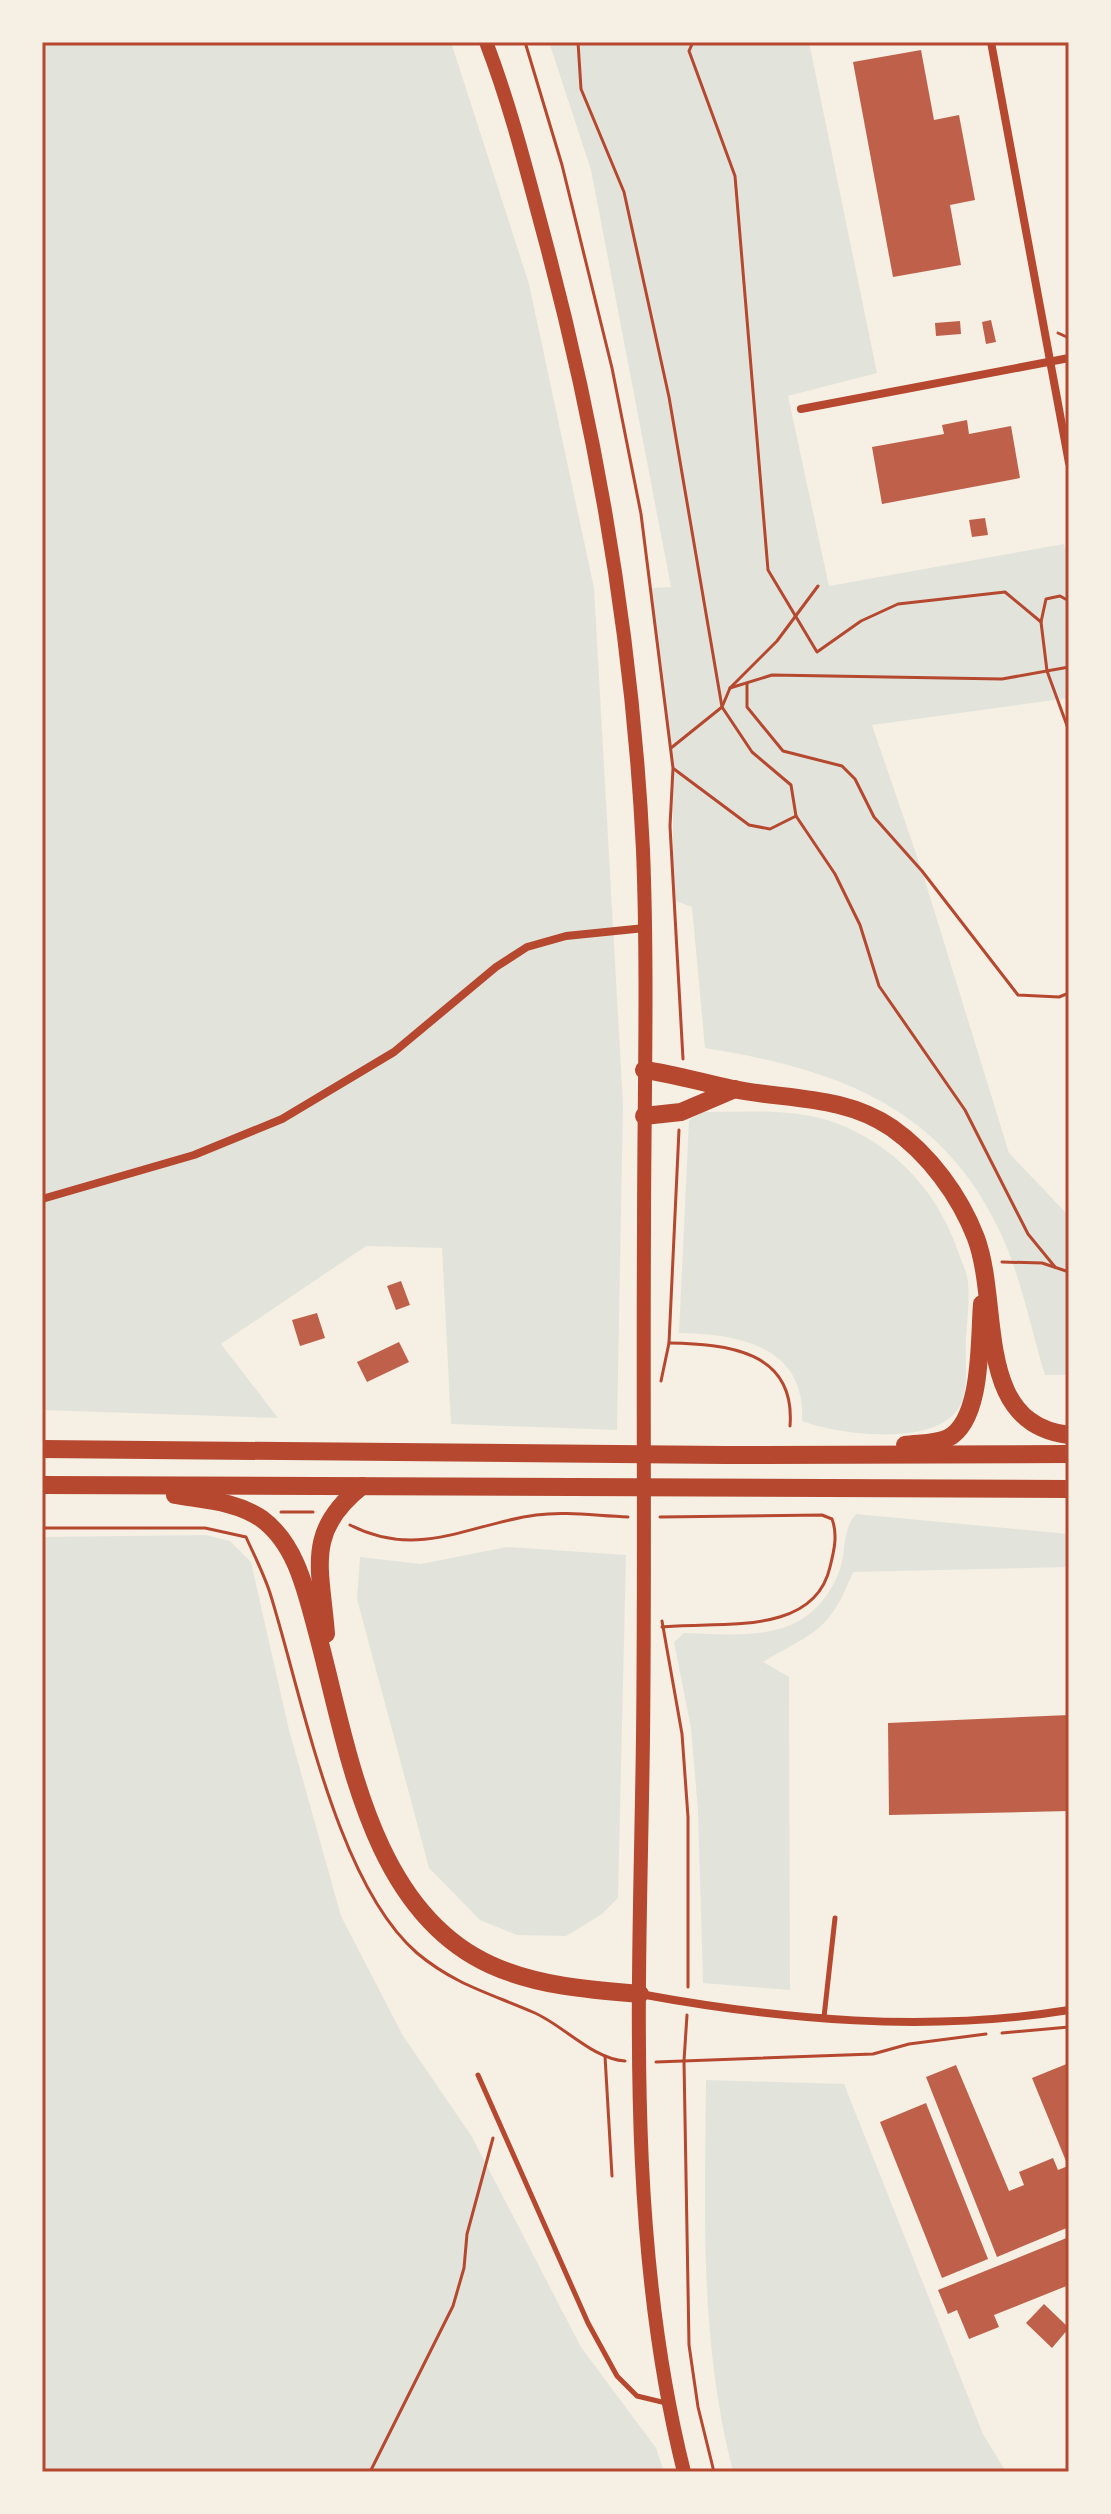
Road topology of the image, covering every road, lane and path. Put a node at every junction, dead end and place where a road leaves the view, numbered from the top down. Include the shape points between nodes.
1 (486, 42) edge
2 (525, 42) edge
3 (578, 42) edge
4 (991, 42) edge
5 (1069, 358) edge
6 (1048, 362) junction
7 (801, 409) dead end
8 (1069, 463) edge
9 (818, 586) dead end
10 (1069, 601) edge
11 (1069, 667) edge
12 (1047, 671) junction
13 (747, 683) junction
14 (730, 688) junction
15 (722, 707) junction
16 (1068, 720) edge
17 (1069, 731) edge
18 (671, 748) junction
19 (673, 768) junction
20 (796, 816) junction
21 (645, 928) junction
22 (1069, 993) edge
23 (644, 1070) junction
24 (683, 1075) junction
25 (735, 1089) junction
26 (681, 1112) junction
27 (644, 1116) junction
28 (42, 1199) edge
29 (984, 1266) junction
30 (1055, 1267) junction
31 (1069, 1272) edge
32 (669, 1343) junction
33 (661, 1384) dead end
34 (790, 1426) dead end
35 (1069, 1435) edge
36 (42, 1449) edge
37 (1069, 1454) edge
38 (725, 1455) junction
39 (42, 1485) edge
40 (112, 1486) junction
41 (362, 1486) junction
42 (1069, 1489) edge
43 (331, 1515) junction
44 (633, 1517) dead end
45 (648, 1517) dead end
46 (263, 1520) junction
47 (42, 1528) edge
48 (246, 1537) junction
49 (662, 1627) dead end
50 (328, 1673) junction
51 (835, 1918) dead end
52 (640, 1994) junction
53 (1069, 2010) edge
54 (824, 2017) junction
55 (1069, 2027) edge
56 (605, 2056) junction
57 (638, 2061) junction
58 (478, 2075) dead end
59 (499, 2123) junction
60 (612, 2176) dead end
61 (667, 2404) junction
62 (370, 2472) edge
63 (684, 2472) edge

1 - 21 main road via 575,354 608,524 635,733
2 - 18 path via 562,165 612,368 641,514
3 - 15 path via 581,89 624,192 669,397
4 - 6 street
5 - 6 street
6 - 7 street
6 - 8 street
9 - 14 path via 777,641
10 - 12 path via 1060,596 1046,599 1041,622
11 - 12 path
12 - 13 path via 1002,679 772,675
12 - 16 path
13 - 14 path
13 - 22 path via 747,707 783,751 842,766 855,779 874,817 1018,995
14 - 15 path
15 - 18 path
15 - 20 path via 752,752 791,785
16 - 17 path
18 - 19 path
19 - 20 path via 749,825 770,829
19 - 24 path via 670,826
20 - 30 path via 842,886 879,986 965,1110 1028,1234
21 - 23 main road
21 - 28 street via 566,936 527,947 394,1052 282,1119 194,1155
23 - 24 highway
23 - 27 main road
24 - 25 highway
25 - 26 highway
25 - 29 highway via 805,1096 893,1129 927,1159 950,1190 966,1215
26 - 27 highway
26 - 32 path
27 - 52 main road
29 - 30 path
29 - 35 highway via 1000,1381 1018,1413 1048,1432
29 - 38 highway via 971,1409 957,1432 946,1439 902,1445
30 - 31 path
32 - 33 path
32 - 34 path via 731,1347 765,1360 783,1385
36 - 38 highway
37 - 38 highway
39 - 40 highway
40 - 41 highway
40 - 46 highway via 229,1503
41 - 42 highway
41 - 43 highway
43 - 44 path via 363,1532 416,1541 450,1538 550,1513
43 - 46 path via 278,1512
43 - 50 highway via 320,1546
45 - 49 path via 822,1515 836,1528 829,1574 811,1600 782,1619
46 - 48 path
46 - 50 highway via 291,1553
47 - 48 path via 205,1528
48 - 56 path via 269,1590 343,1831 368,1891 416,1952 454,1979 559,2025
50 - 52 highway via 365,1804 391,1869 422,1914 490,1965 568,1986
51 - 54 lane
52 - 54 street via 773,2015
52 - 57 main road
53 - 54 street via 942,2022
55 - 57 path via 939,2039 873,2054
56 - 57 path
56 - 60 path
57 - 61 main road via 650,2270
58 - 59 lane
59 - 61 lane via 617,2376 637,2396
59 - 62 path via 482,2172 453,2306
61 - 63 main road

